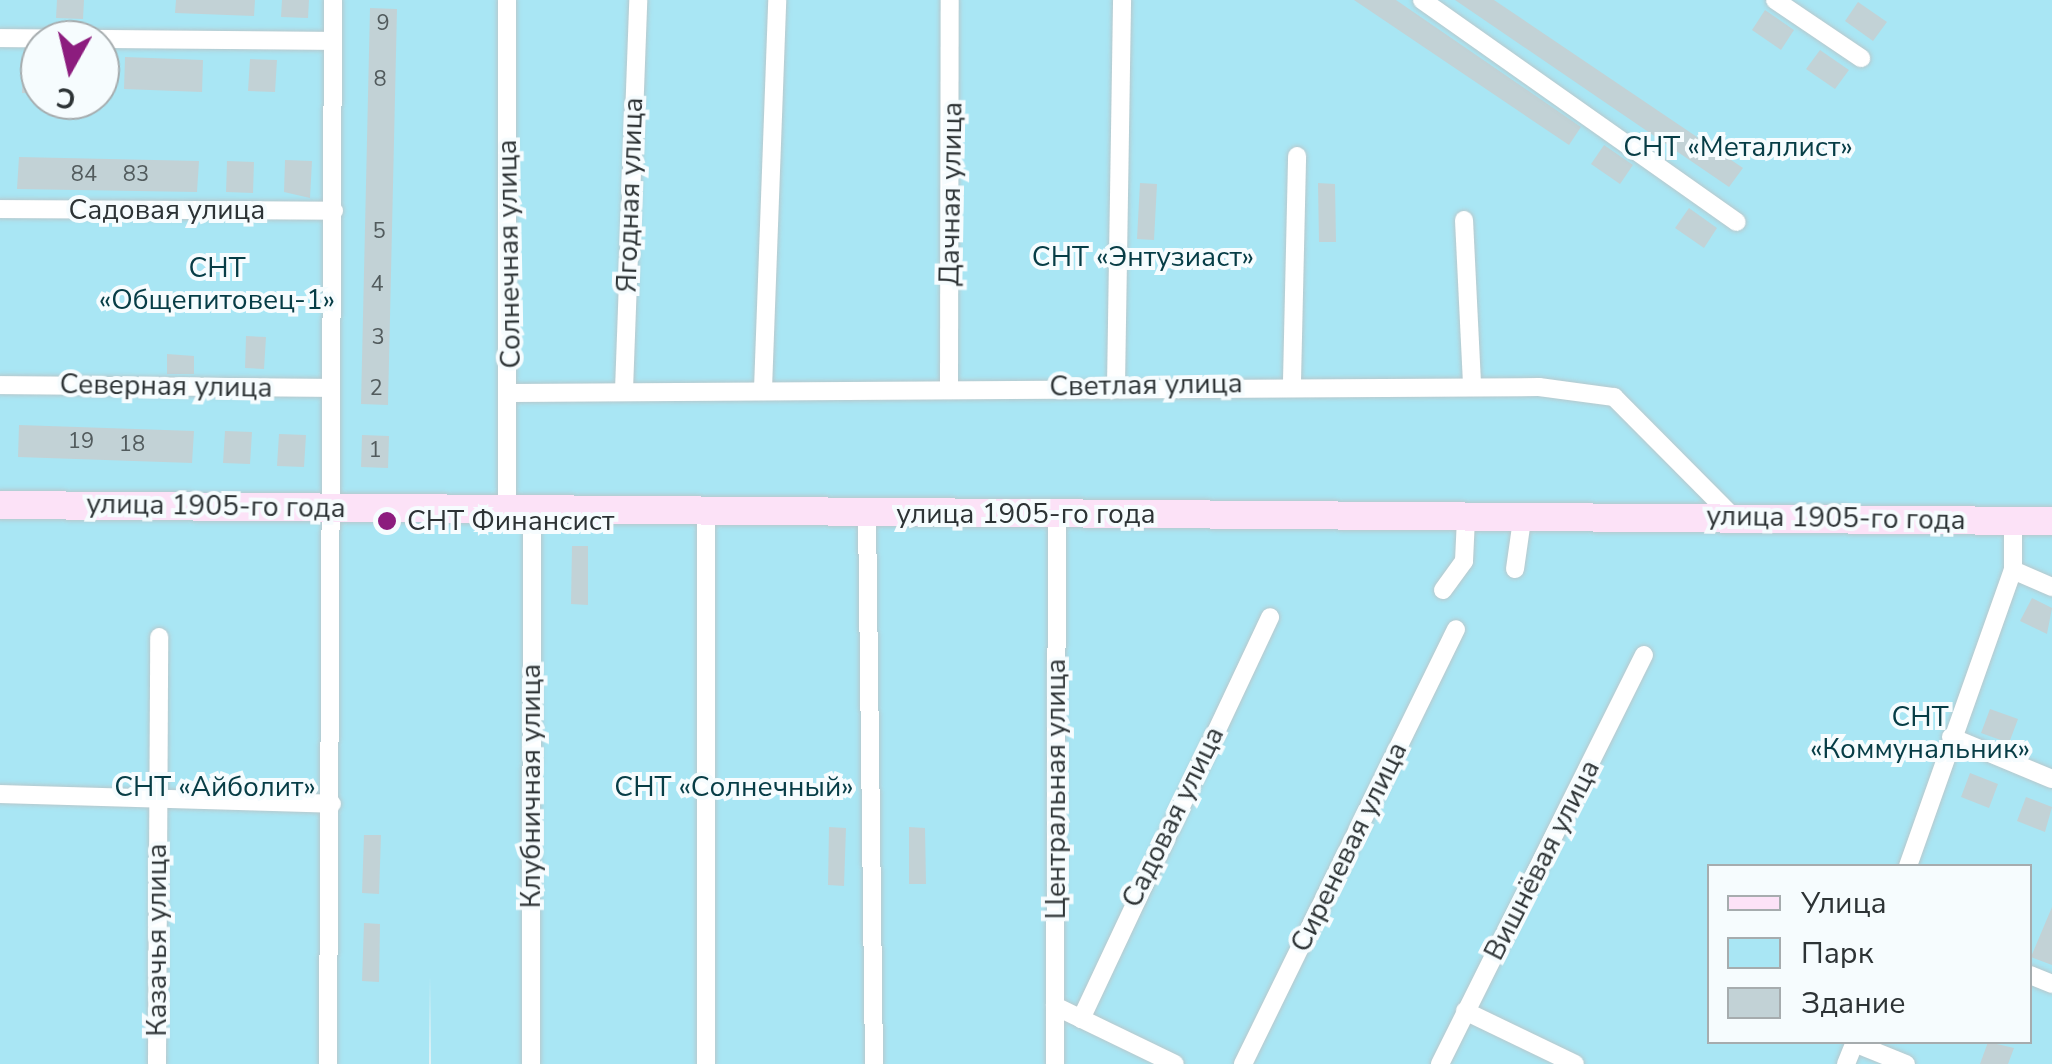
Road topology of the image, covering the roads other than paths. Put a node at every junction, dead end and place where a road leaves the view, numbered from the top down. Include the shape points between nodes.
1 (333, 0) edge
2 (507, 0) edge
3 (638, 0) edge
4 (777, 0) edge
5 (950, 0) edge
6 (1122, 0) edge
7 (1422, 0) edge
8 (1775, 0) edge
9 (0, 38) edge
10 (334, 42) junction
11 (1861, 58) dead end
12 (1297, 156) dead end
13 (0, 209) edge
14 (334, 211) junction
15 (1464, 220) dead end
16 (1737, 222) dead end
17 (1292, 381) junction
18 (1472, 383) junction
19 (0, 385) edge
20 (1116, 386) junction
21 (331, 388) junction
22 (949, 388) junction
23 (762, 389) junction
24 (624, 390) junction
25 (510, 393) junction
26 (0, 505) edge
27 (328, 506) junction
28 (519, 508) junction
29 (706, 510) junction
30 (868, 513) junction
31 (1057, 514) junction
32 (1731, 515) junction
33 (1466, 518) junction
34 (1522, 520) junction
35 (2013, 521) junction
36 (2052, 521) edge
37 (1514, 570) dead end
38 (2012, 570) junction
39 (2052, 587) edge
40 (1443, 590) dead end
41 (1270, 617) dead end
42 (1456, 629) dead end
43 (159, 636) dead end
44 (1644, 656) dead end
45 (1951, 737) junction
46 (2052, 779) edge
47 (0, 794) edge
48 (157, 797) junction
49 (332, 804) junction
50 (1909, 864) edge
51 (1055, 1006) junction
52 (1466, 1011) junction
53 (1081, 1019) junction
54 (1859, 1044) edge
55 (158, 1064) edge
56 (328, 1064) edge
57 (530, 1064) edge
58 (706, 1064) edge
59 (874, 1064) edge
60 (1055, 1064) edge
61 (1176, 1064) edge
62 (1242, 1064) edge
63 (1440, 1064) edge
64 (1575, 1064) edge
65 (1906, 1064) edge

1 - 10 street
2 - 25 street, Солнечная улица
3 - 24 street, Ягодная улица
4 - 23 street
5 - 22 street, Дачная улица
6 - 20 street
7 - 16 street
8 - 11 street
9 - 10 street
10 - 14 street
12 - 17 street
13 - 14 street, Садовая улица
14 - 21 street
15 - 18 street
17 - 18 street, Светлая улица
17 - 20 street, Светлая улица
18 - 32 street, Светлая улица via 1614,397
19 - 21 street, Северная улица
20 - 22 street, Светлая улица
21 - 27 street
22 - 23 street, Светлая улица
23 - 24 street, Светлая улица
24 - 25 street, Светлая улица
25 - 28 street, Солнечная улица
26 - 27 street, улица 1905-го года
27 - 28 street, улица 1905-го года
27 - 49 street
28 - 29 street, улица 1905-го года
28 - 57 street, Клубничная улица
29 - 30 street, улица 1905-го года
29 - 58 street
30 - 31 street, улица 1905-го года
30 - 59 street
31 - 33 street, улица 1905-го года
31 - 51 street, Центральная улица
32 - 34 street, улица 1905-го года
32 - 35 street, улица 1905-го года
33 - 34 street, улица 1905-го года
33 - 40 street via 1464,560
34 - 37 street
35 - 36 street, улица 1905-го года
35 - 38 street
38 - 39 street
38 - 45 street
41 - 53 street, Садовая улица
42 - 62 street, Сиреневая улица
43 - 48 street, Казачья улица
44 - 52 street, Вишнёвая улица
45 - 46 street
45 - 50 street
47 - 48 street
48 - 49 street
48 - 55 street, Казачья улица
49 - 56 street
51 - 53 street
51 - 60 street, Центральная улица
52 - 63 street, Вишнёвая улица
52 - 64 street
53 - 61 street
54 - 65 street

